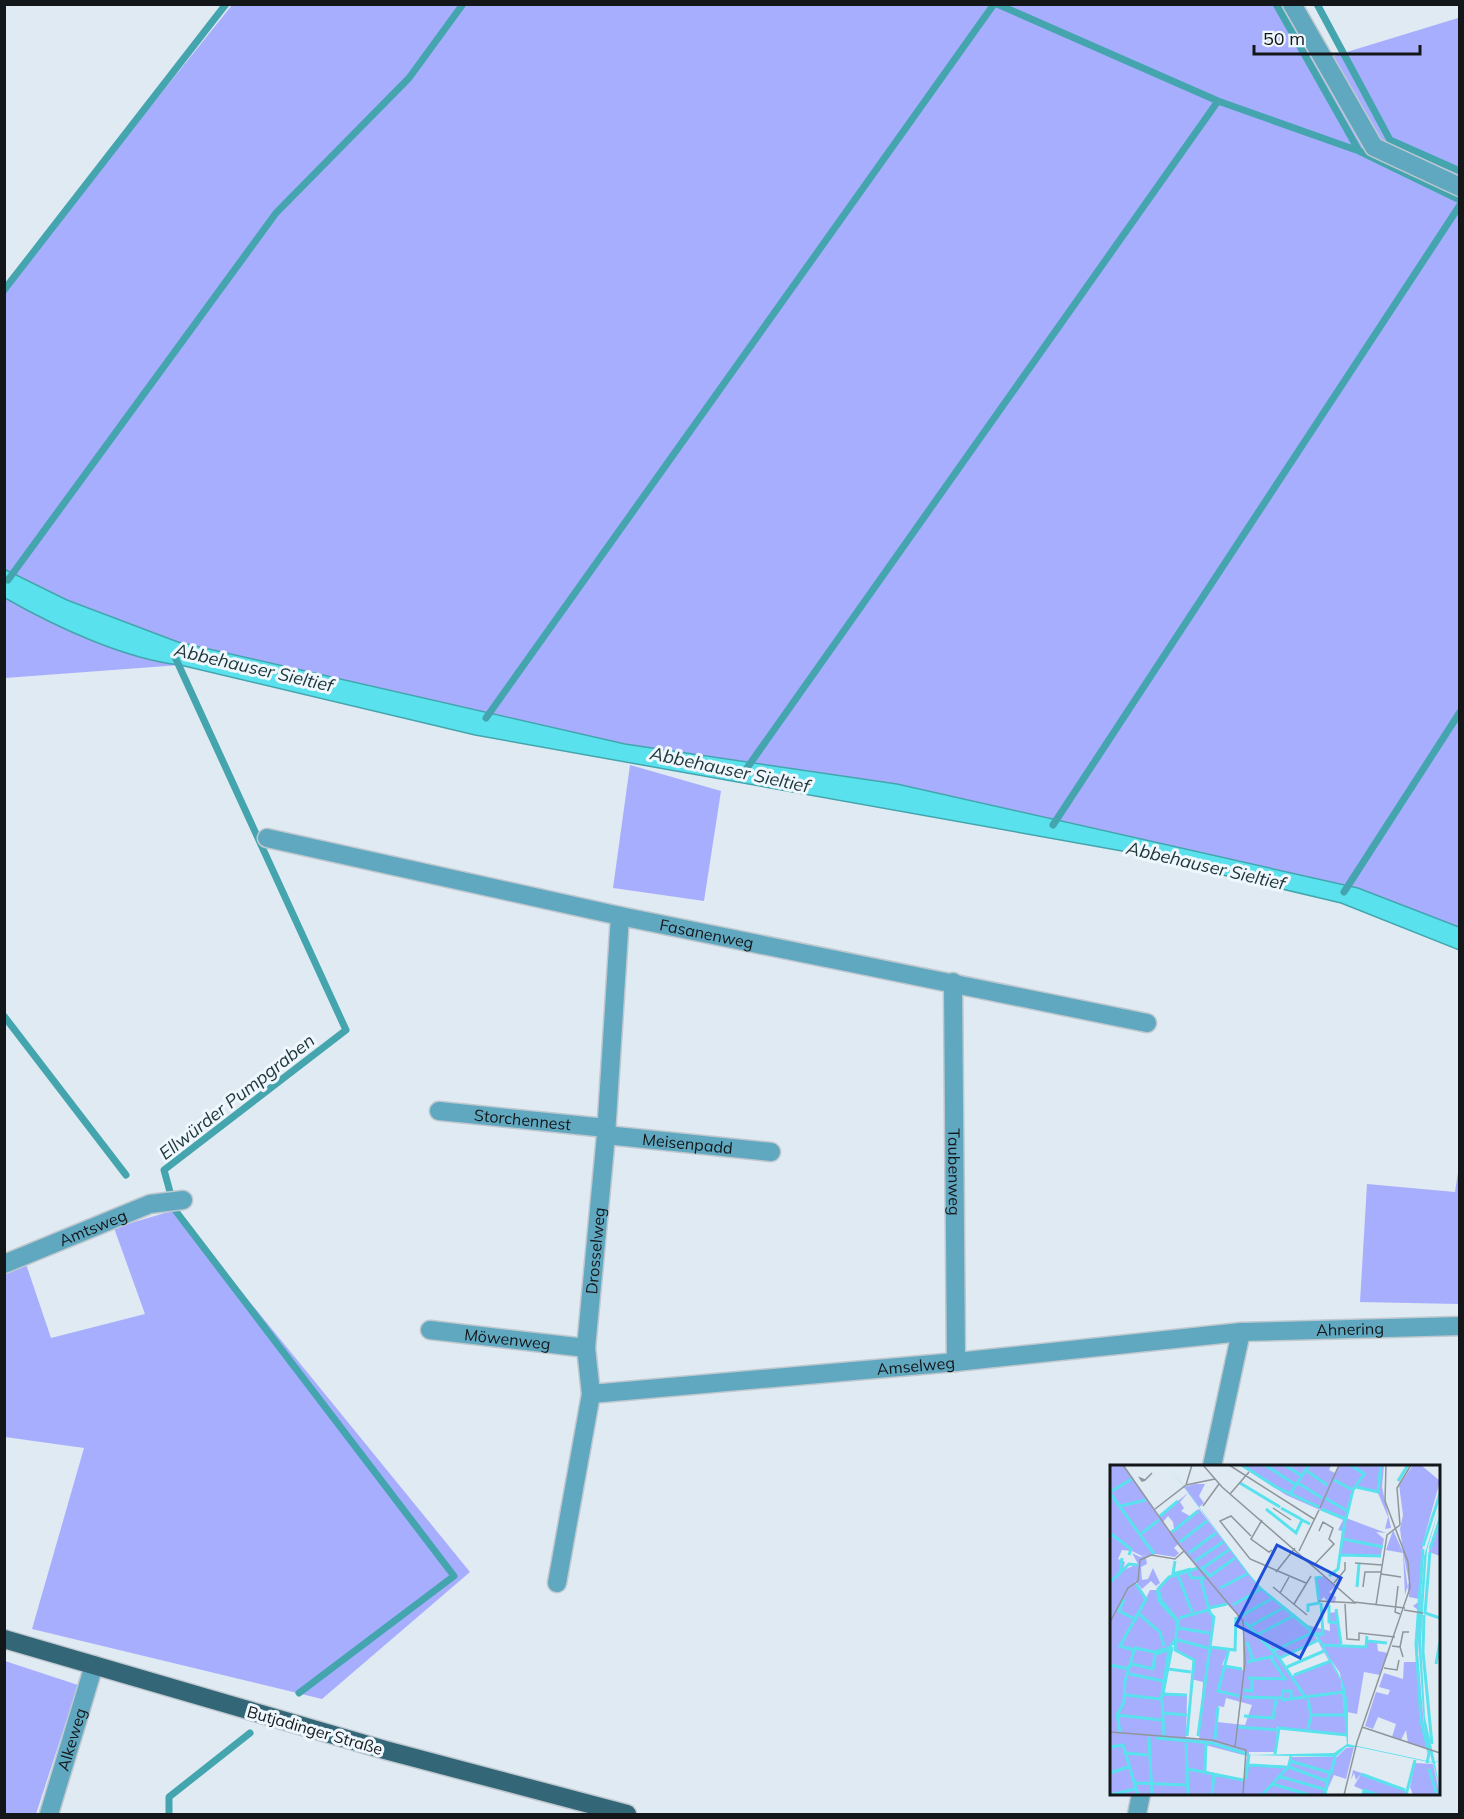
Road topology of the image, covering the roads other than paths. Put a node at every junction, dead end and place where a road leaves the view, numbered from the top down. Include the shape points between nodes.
1 (1292, 4) edge
2 (1460, 187) edge
3 (267, 838) dead end
4 (620, 916) junction
5 (953, 982) junction
6 (1147, 1023) dead end
7 (439, 1112) dead end
8 (606, 1131) junction
9 (771, 1152) dead end
10 (183, 1200) dead end
11 (4, 1264) edge
12 (1460, 1326) edge
13 (430, 1330) dead end
14 (1241, 1332) junction
15 (586, 1348) junction
16 (956, 1362) junction
17 (591, 1394) junction
18 (1212, 1465) edge
19 (557, 1582) dead end
20 (4, 1639) edge
21 (94, 1665) junction
22 (1141, 1795) edge
23 (605, 1812) edge
24 (49, 1815) edge
25 (627, 1815) edge
26 (1137, 1815) edge

1 - 2 street via 1374,147
3 - 4 street, Fasanenweg
4 - 5 street, Fasanenweg
4 - 8 street, Drosselweg
5 - 6 street, Fasanenweg
5 - 16 street, Taubenweg
7 - 8 street, Storchennest
8 - 9 street, Meisenpadd
8 - 15 street, Drosselweg
10 - 11 street, Amtsweg via 150,1204
12 - 14 street, Ahnering
13 - 15 street, Möwenweg
14 - 16 street, Amselweg
14 - 18 street
15 - 17 street, Drosselweg
16 - 17 street, Amselweg
17 - 19 street, Drosselweg
20 - 21 main road, Butjadinger Straße
21 - 23 main road, Butjadinger Straße
21 - 24 street, Alkeweg
22 - 26 street
23 - 25 main road, Butjadinger Straße

